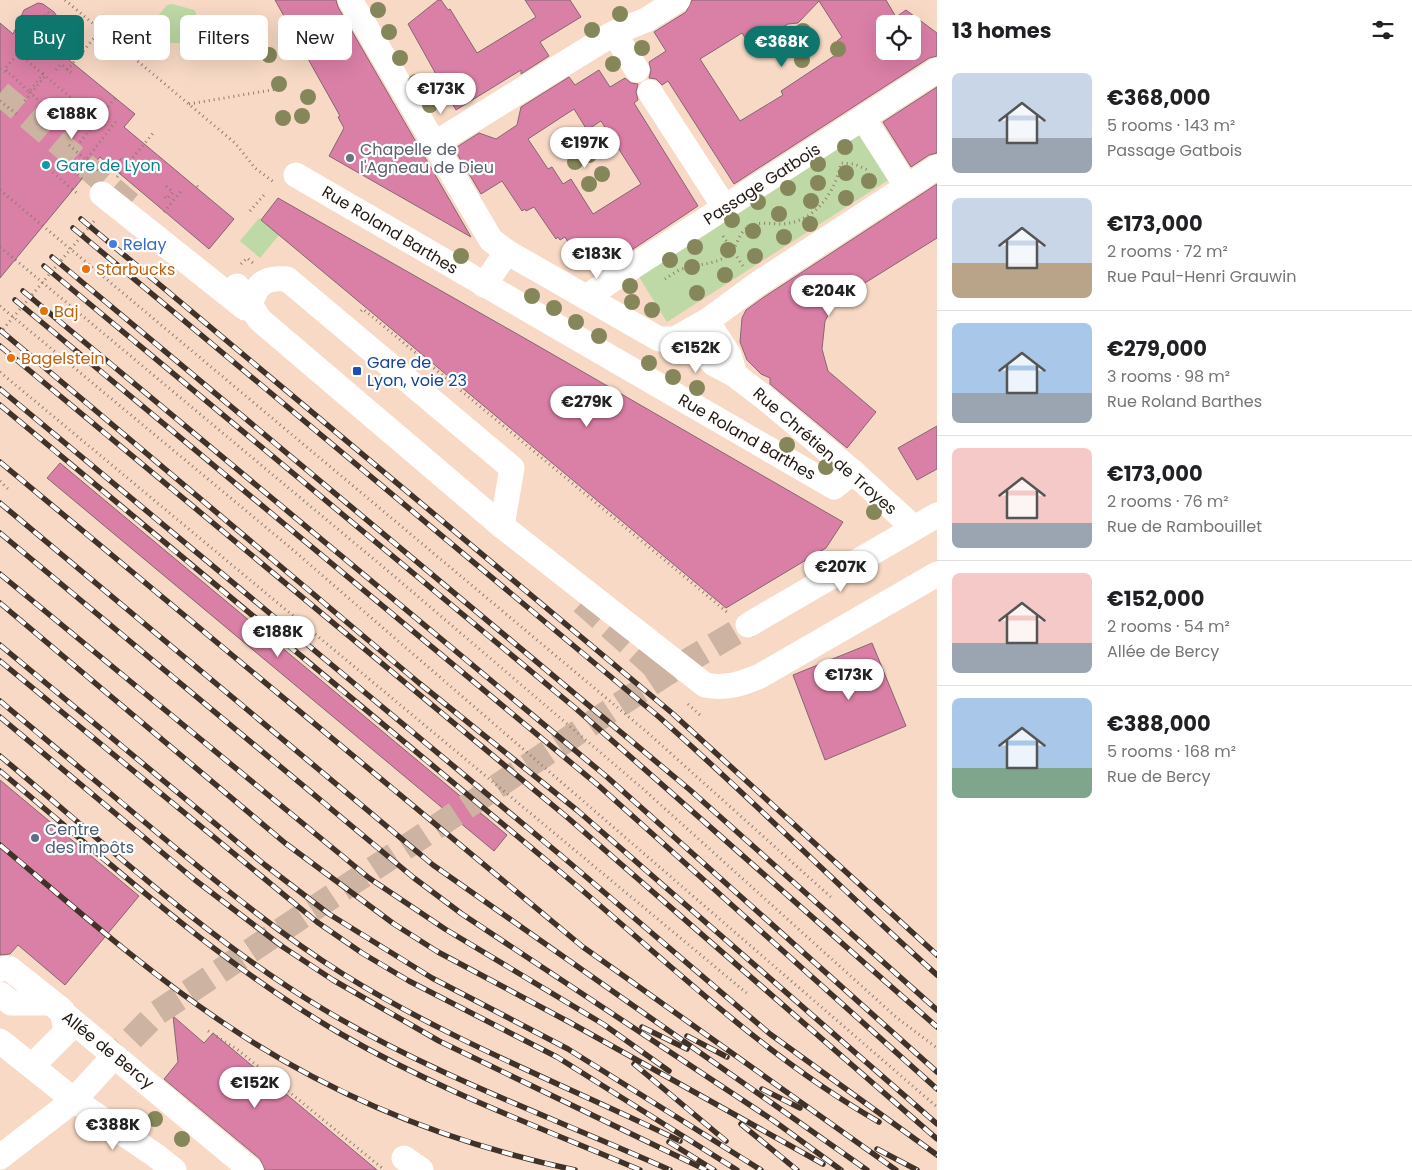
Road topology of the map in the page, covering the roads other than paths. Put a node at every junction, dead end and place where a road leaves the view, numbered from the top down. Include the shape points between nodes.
1 (350, 0) edge
2 (678, 0) edge
3 (614, 33) junction
4 (637, 70) dead end
5 (937, 70) edge
6 (650, 92) dead end
7 (863, 118) junction
8 (434, 144) junction
9 (937, 167) edge
10 (901, 178) junction
11 (285, 179) road end
12 (100, 204) road end
13 (717, 213) junction
14 (507, 252) junction
15 (484, 285) junction
16 (586, 297) junction
17 (249, 304) junction
18 (707, 321) junction
19 (686, 334) junction
20 (736, 375) junction
21 (853, 472) junction
22 (937, 515) edge
23 (502, 526) junction
24 (914, 528) junction
25 (937, 574) edge
26 (739, 620) tunnel mouth
27 (0, 969) edge
28 (0, 994) edge
29 (0, 1040) edge
30 (106, 1065) tunnel mouth
31 (32, 1066) junction
32 (74, 1100) junction
33 (0, 1158) edge
34 (174, 1170) edge
35 (251, 1170) edge

1 - 8 street
2 - 3 street via 646,20
3 - 4 street
3 - 8 street
5 - 7 street, Passage Gatbois
6 - 13 street
7 - 10 street
7 - 13 street, Passage Gatbois
8 - 14 street via 491,240
9 - 10 street
10 - 18 street
11 - 15 street, Rue Roland Barthes
12 - 17 street
13 - 16 street, Passage Gatbois
14 - 15 street
14 - 16 street
15 - 21 street, Rue Roland Barthes via 834,487
16 - 19 street via 659,339
17 - 23 street
17 - 23 street via 261,284 273,278 286,279 512,468
18 - 19 street
18 - 20 street, Rue Chrétien de Troyes via 729,355
19 - 20 street, Rue Chrétien de Troyes via 714,364
20 - 21 street, Rue Chrétien de Troyes
21 - 24 street, Rue Chrétien de Troyes
22 - 24 street
23 - 25 street via 705,685 722,688 760,676
24 - 26 street
27 - 31 street via 9,968 62,1010 66,1032
28 - 35 street, Allée de Bercy via 11,1003 51,1003
29 - 31 street
30 - 32 street
31 - 32 street
32 - 33 street
32 - 34 street

